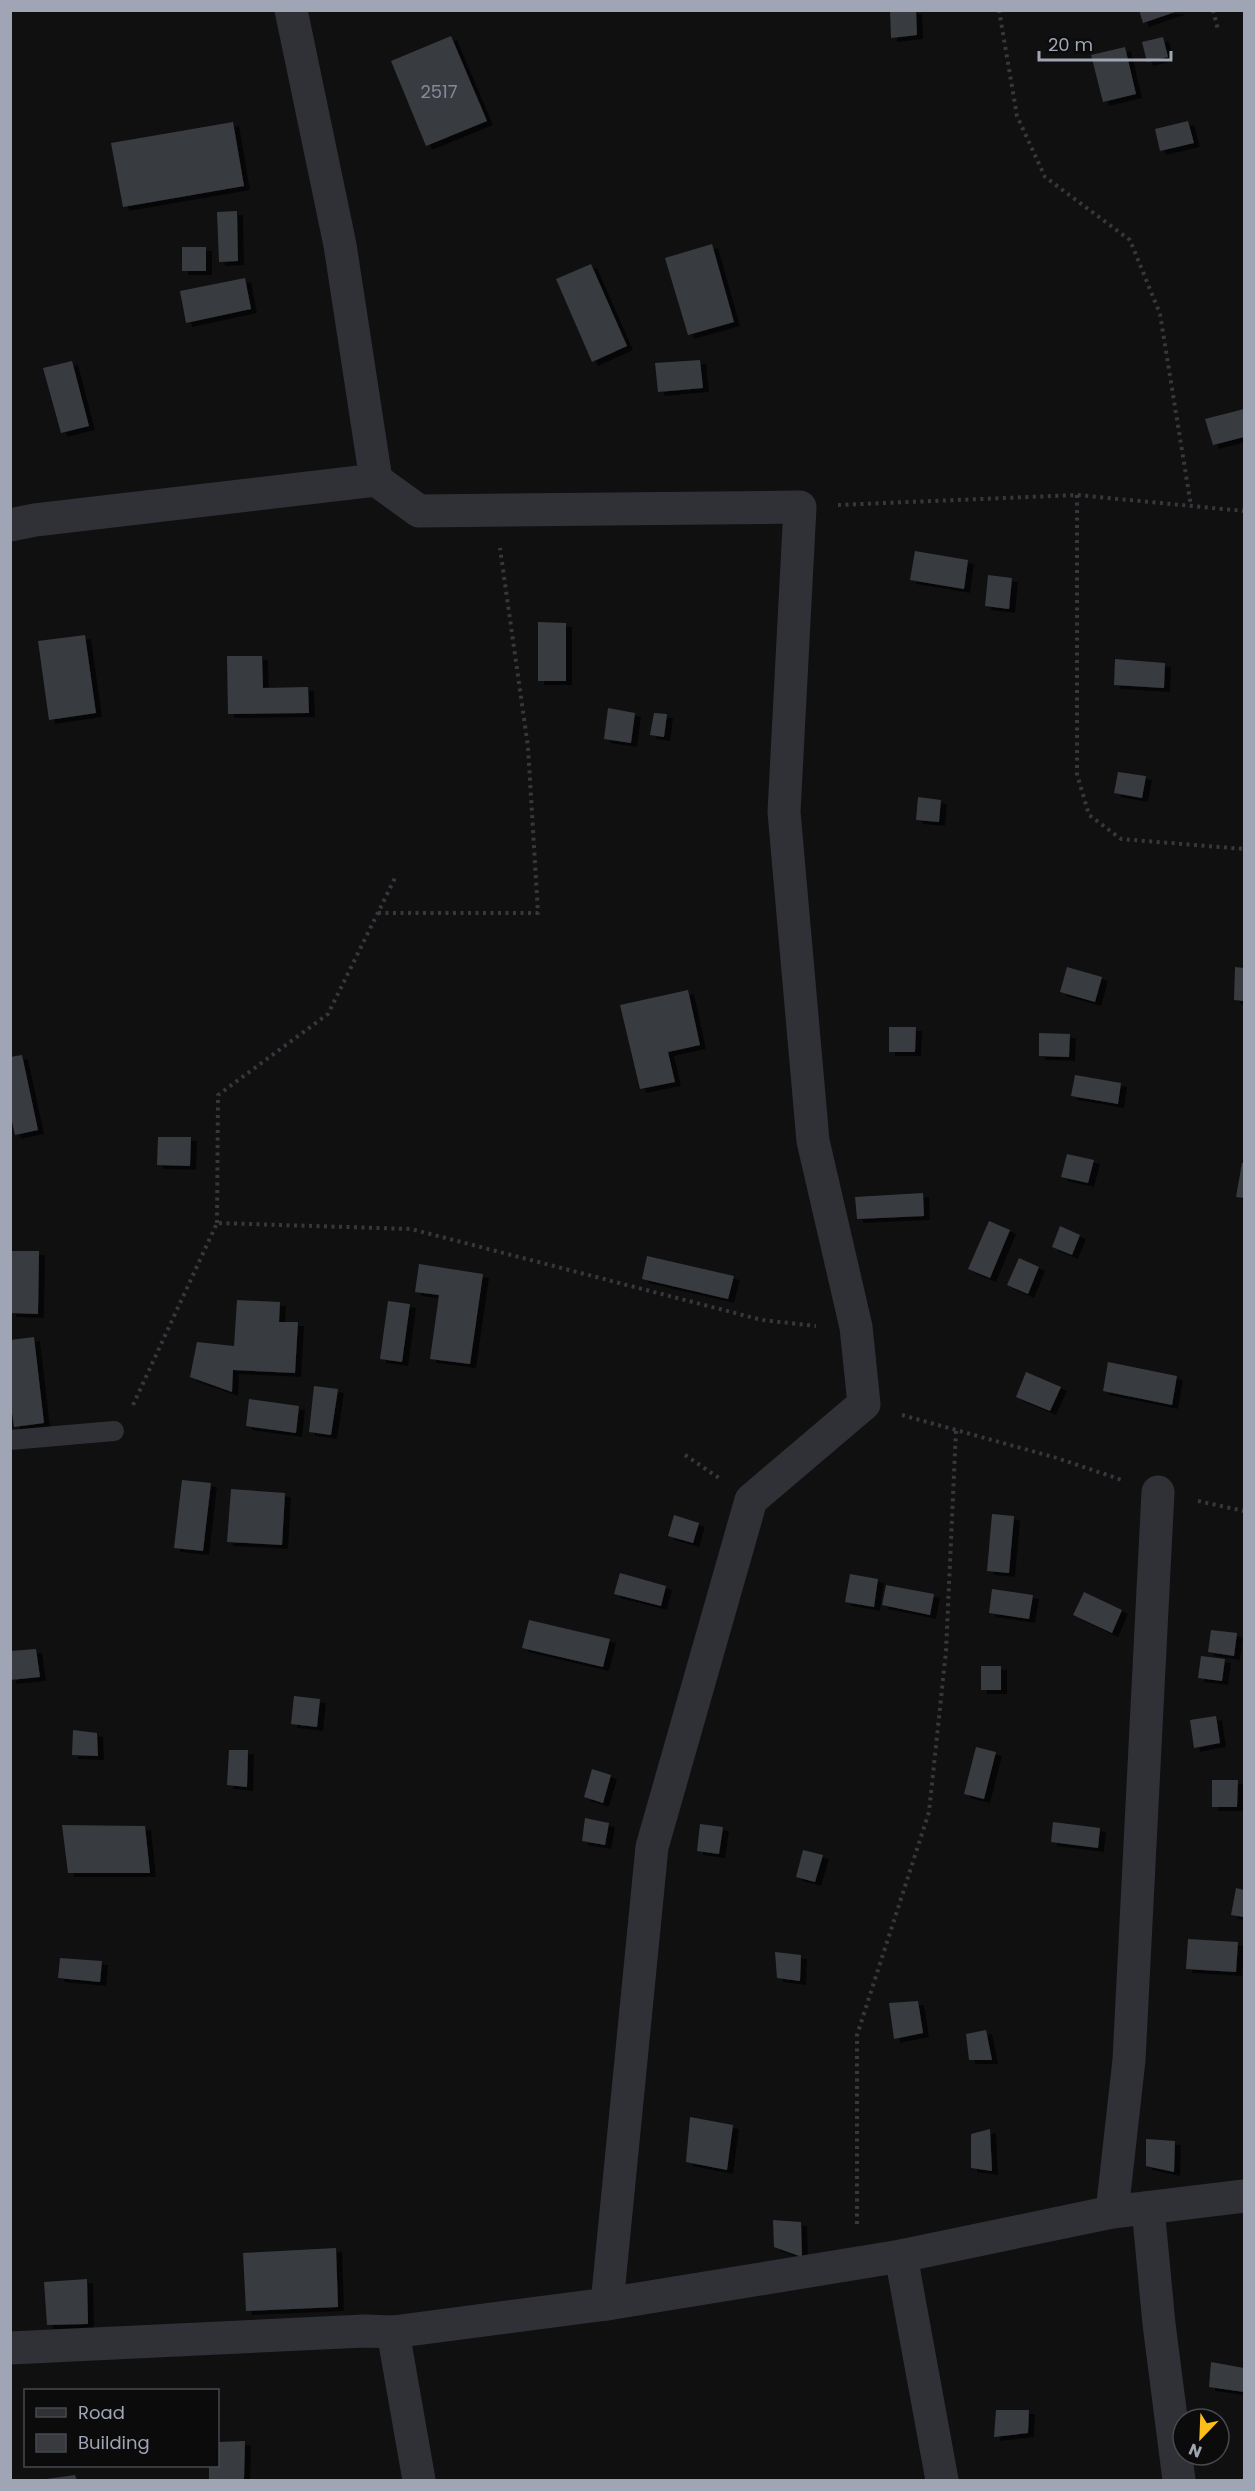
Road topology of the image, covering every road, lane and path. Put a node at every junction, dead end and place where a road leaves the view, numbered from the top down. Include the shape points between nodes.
1 (291, 10) edge
2 (999, 10) edge
3 (1213, 10) edge
4 (1218, 30) dead end
5 (376, 480) junction
6 (1077, 495) junction
7 (1191, 506) junction
8 (800, 507) junction
9 (495, 511) junction
10 (1245, 511) edge
11 (10, 525) edge
12 (1245, 849) edge
13 (395, 878) dead end
14 (378, 913) junction
15 (217, 1223) junction
16 (856, 1327) junction
17 (864, 1404) junction
18 (956, 1430) junction
19 (114, 1431) joint
20 (10, 1440) edge
21 (1158, 1492) junction
22 (1245, 1510) edge
23 (1245, 2196) edge
24 (1148, 2208) junction
25 (1112, 2212) junction
26 (901, 2256) junction
27 (857, 2263) junction
28 (607, 2304) junction
29 (393, 2332) junction
30 (10, 2348) edge
31 (419, 2481) edge
32 (942, 2481) edge
33 (1179, 2481) edge

1 - 5 street via 340,245
2 - 7 path via 1017,116 1045,177 1130,240 1160,314
3 - 4 path
5 - 9 street via 419,511
5 - 11 street
6 - 7 path
6 - 8 path
6 - 12 path via 1077,774 1089,815 1121,839
7 - 10 path
8 - 9 street
8 - 16 street via 784,812 813,1141
9 - 14 path via 528,747 538,913
13 - 14 path
14 - 15 path via 328,1014 218,1095
15 - 16 path via 411,1228 762,1320
15 - 19 path via 134,1404
16 - 17 street
17 - 18 path
17 - 28 street via 751,1500 703,1668 652,1847
18 - 21 path
18 - 27 path via 946,1651 929,1812 857,2035
19 - 20 lane
21 - 22 path
21 - 25 street via 1129,2060
23 - 24 street
24 - 25 street
24 - 33 street
25 - 26 street
26 - 27 street
26 - 32 street
27 - 28 street
28 - 29 street
29 - 30 street
29 - 31 street

